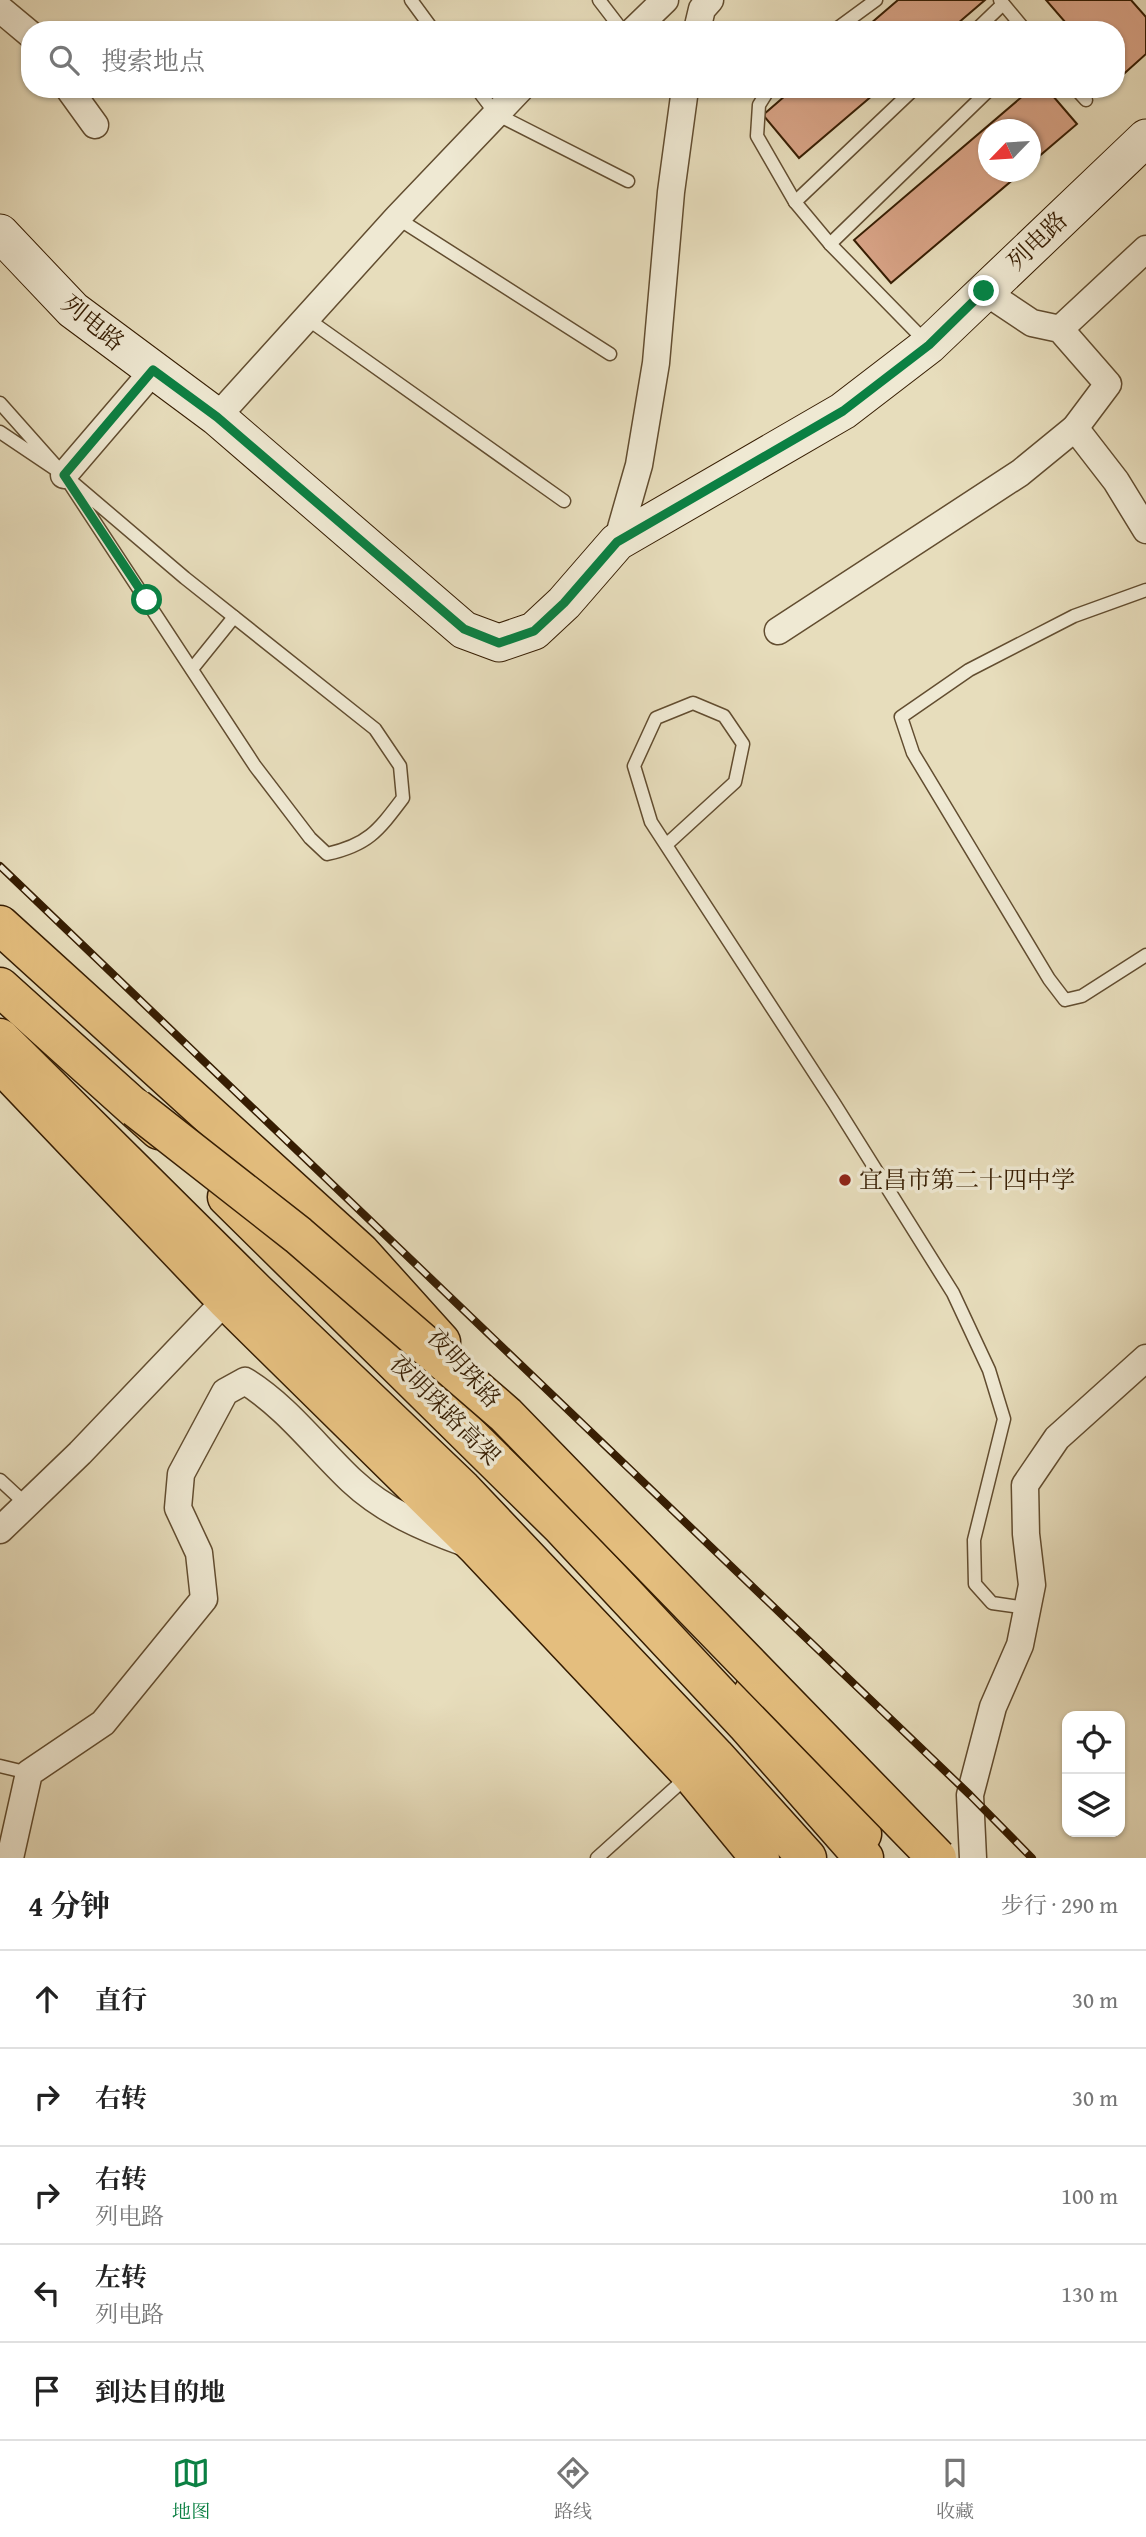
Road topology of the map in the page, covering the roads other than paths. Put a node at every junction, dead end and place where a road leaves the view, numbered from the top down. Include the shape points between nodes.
1 (411, 0) edge
2 (599, 0) edge
3 (664, 0) edge
4 (710, 0) edge
5 (876, 0) edge
6 (1002, 2) edge
7 (0, 9) edge
8 (426, 21) edge
9 (615, 21) edge
10 (643, 21) edge
11 (699, 21) edge
12 (847, 21) edge
13 (984, 21) edge
14 (1018, 21) edge
15 (21, 26) edge
16 (76, 98) edge
17 (484, 98) edge
18 (511, 98) edge
19 (683, 98) edge
20 (763, 98) edge
21 (905, 98) edge
22 (981, 98) edge
23 (496, 114) junction
24 (95, 125) dead end
25 (1146, 138) edge
26 (628, 181) dead end
27 (796, 202) junction
28 (397, 218) junction
29 (0, 233) edge
30 (830, 244) junction
31 (1146, 249) edge
32 (984, 291) junction
33 (306, 318) junction
34 (1060, 330) junction
35 (929, 345) junction
36 (610, 354) dead end
37 (153, 370) junction
38 (0, 403) edge
39 (217, 417) junction
40 (1075, 428) junction
41 (0, 432) edge
42 (64, 475) junction
43 (564, 501) dead end
44 (1146, 530) edge
45 (617, 542) junction
46 (1146, 590) edge
47 (234, 617) junction
48 (778, 631) dead end
49 (192, 669) junction
50 (666, 845) junction
51 (0, 925) edge
52 (1146, 955) edge
53 (0, 988) edge
54 (0, 1038) edge
55 (0, 1063) edge
56 (136, 1108) junction
57 (226, 1300) junction
58 (1146, 1358) edge
59 (0, 1480) edge
60 (27, 1505) junction
61 (0, 1530) edge
62 (477, 1546) junction
63 (1027, 1608) junction
64 (0, 1766) edge
65 (29, 1773) junction
66 (690, 1773) junction
67 (10, 1858) edge
68 (597, 1858) edge
69 (760, 1858) edge
70 (807, 1858) edge
71 (864, 1858) edge
72 (880, 1858) edge
73 (937, 1858) edge
74 (973, 1858) edge

1 - 8 lane
2 - 9 lane
3 - 10 street
4 - 11 street
5 - 12 lane
6 - 13 lane
6 - 14 lane
7 - 15 street
16 - 24 street
17 - 23 lane
18 - 23 street
19 - 45 street via 656,363 639,465
20 - 27 lane via 757,136
21 - 27 lane
22 - 30 lane
23 - 26 lane
23 - 28 street
25 - 32 street, 列电路
27 - 30 lane
28 - 33 street
28 - 36 lane
29 - 37 street, 列电路 via 73,310
30 - 35 lane
31 - 34 street
32 - 34 street via 1032,323
32 - 35 street, 列电路
33 - 39 street
33 - 43 lane
34 - 40 street via 1108,384
35 - 45 street, 列电路 via 843,411
37 - 39 street, 列电路
37 - 42 street
38 - 42 lane
39 - 45 street, 列电路 via 464,629 499,643 534,631
40 - 44 street
40 - 48 street via 1020,473
41 - 42 lane
42 - 47 lane
42 - 49 lane
46 - 52 lane via 1074,616 1015,646 969,670 901,717 912,753 1065,1000 1083,996
47 - 49 lane
47 - 49 lane via 374,729 400,766 403,798 381,827 353,849 327,854 256,766
50 - 50 lane via 651,822 634,766 656,718 693,703 724,716 743,744 736,782
50 - 63 lane via 953,1293 989,1370 1004,1419 974,1540 975,1584 992,1603
51 - 72 main road, 夜明珠路 via 360,1252 789,1733
53 - 56 main road, 夜明珠路高架
54 - 70 main road, 夜明珠路高架 via 462,1489
55 - 57 main road
56 - 71 main road, 夜明珠路高架, bridge via 562,1527
56 - 73 main road, bridge via 298,1235 506,1415
57 - 60 street
57 - 62 main road
58 - 63 street via 1057,1437 1025,1485 1032,1585
59 - 60 lane
60 - 61 street
62 - 65 street via 399,1516 354,1482 270,1397 246,1381 225,1392 181,1474 178,1508 199,1553 204,1599 103,1723
62 - 66 main road
63 - 74 street via 1020,1645 993,1707 970,1795
64 - 65 lane
65 - 67 street
66 - 68 lane
66 - 69 main road

